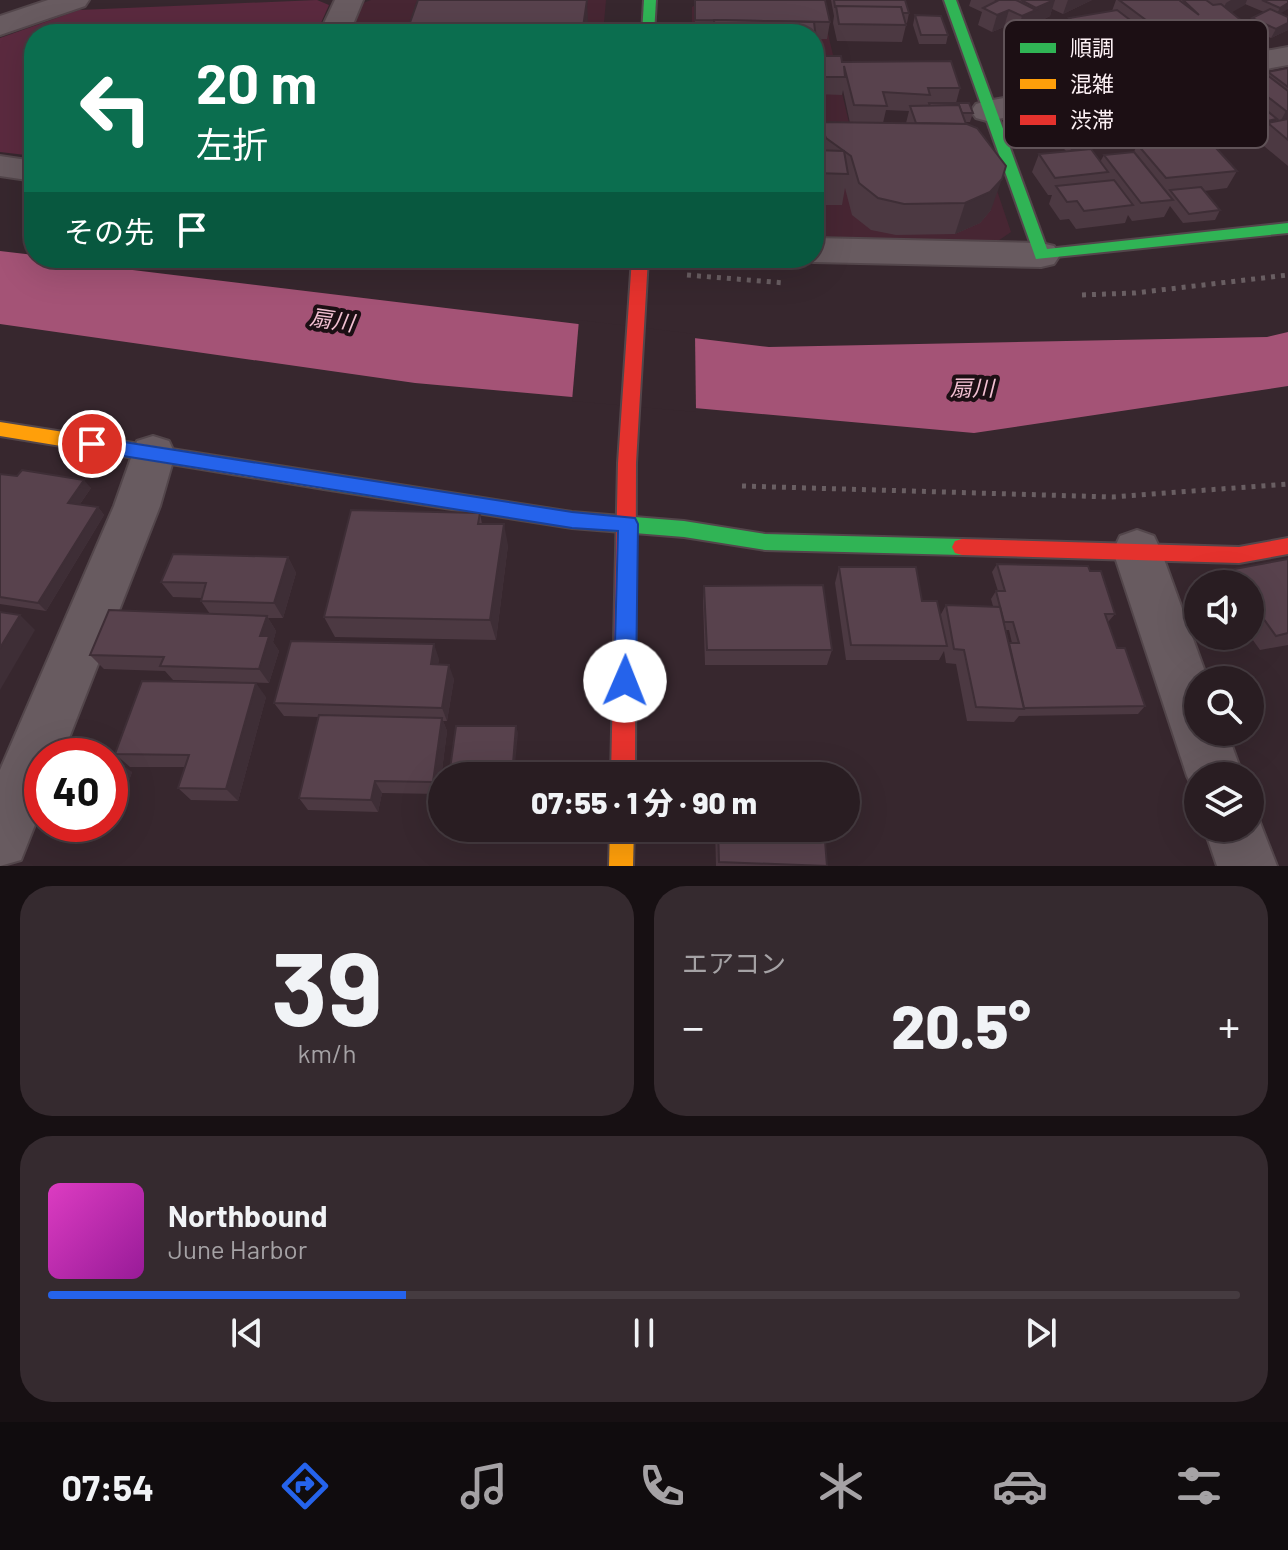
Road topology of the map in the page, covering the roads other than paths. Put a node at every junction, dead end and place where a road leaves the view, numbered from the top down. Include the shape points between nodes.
1 (75, 0) edge
2 (349, 0) edge
3 (650, 0) edge
4 (950, 0) edge
5 (338, 24) edge
6 (649, 24) edge
7 (0, 26) edge
8 (1288, 56) edge
9 (1268, 60) edge
10 (1004, 108) edge
11 (987, 111) junction
12 (0, 166) edge
13 (24, 170) edge
14 (1288, 228) edge
15 (824, 250) edge
16 (1041, 255) junction
17 (640, 268) edge
18 (0, 429) edge
19 (153, 454) junction
20 (628, 524) junction
21 (1288, 546) edge
22 (1137, 551) junction
23 (1184, 686) edge
24 (623, 762) edge
25 (2, 829) edge
26 (622, 842) edge
27 (1238, 842) edge
28 (621, 866) edge
29 (1247, 866) edge

1 - 7 street
2 - 5 street
3 - 6 street
4 - 11 street
8 - 9 street
10 - 11 street
11 - 16 street
12 - 13 street
14 - 16 street
15 - 16 street
17 - 20 street
18 - 19 street
19 - 20 street via 572,520
19 - 25 street via 137,506
20 - 22 street via 765,542
20 - 24 street
21 - 22 street via 1239,555
22 - 23 street
26 - 28 street
27 - 29 street

